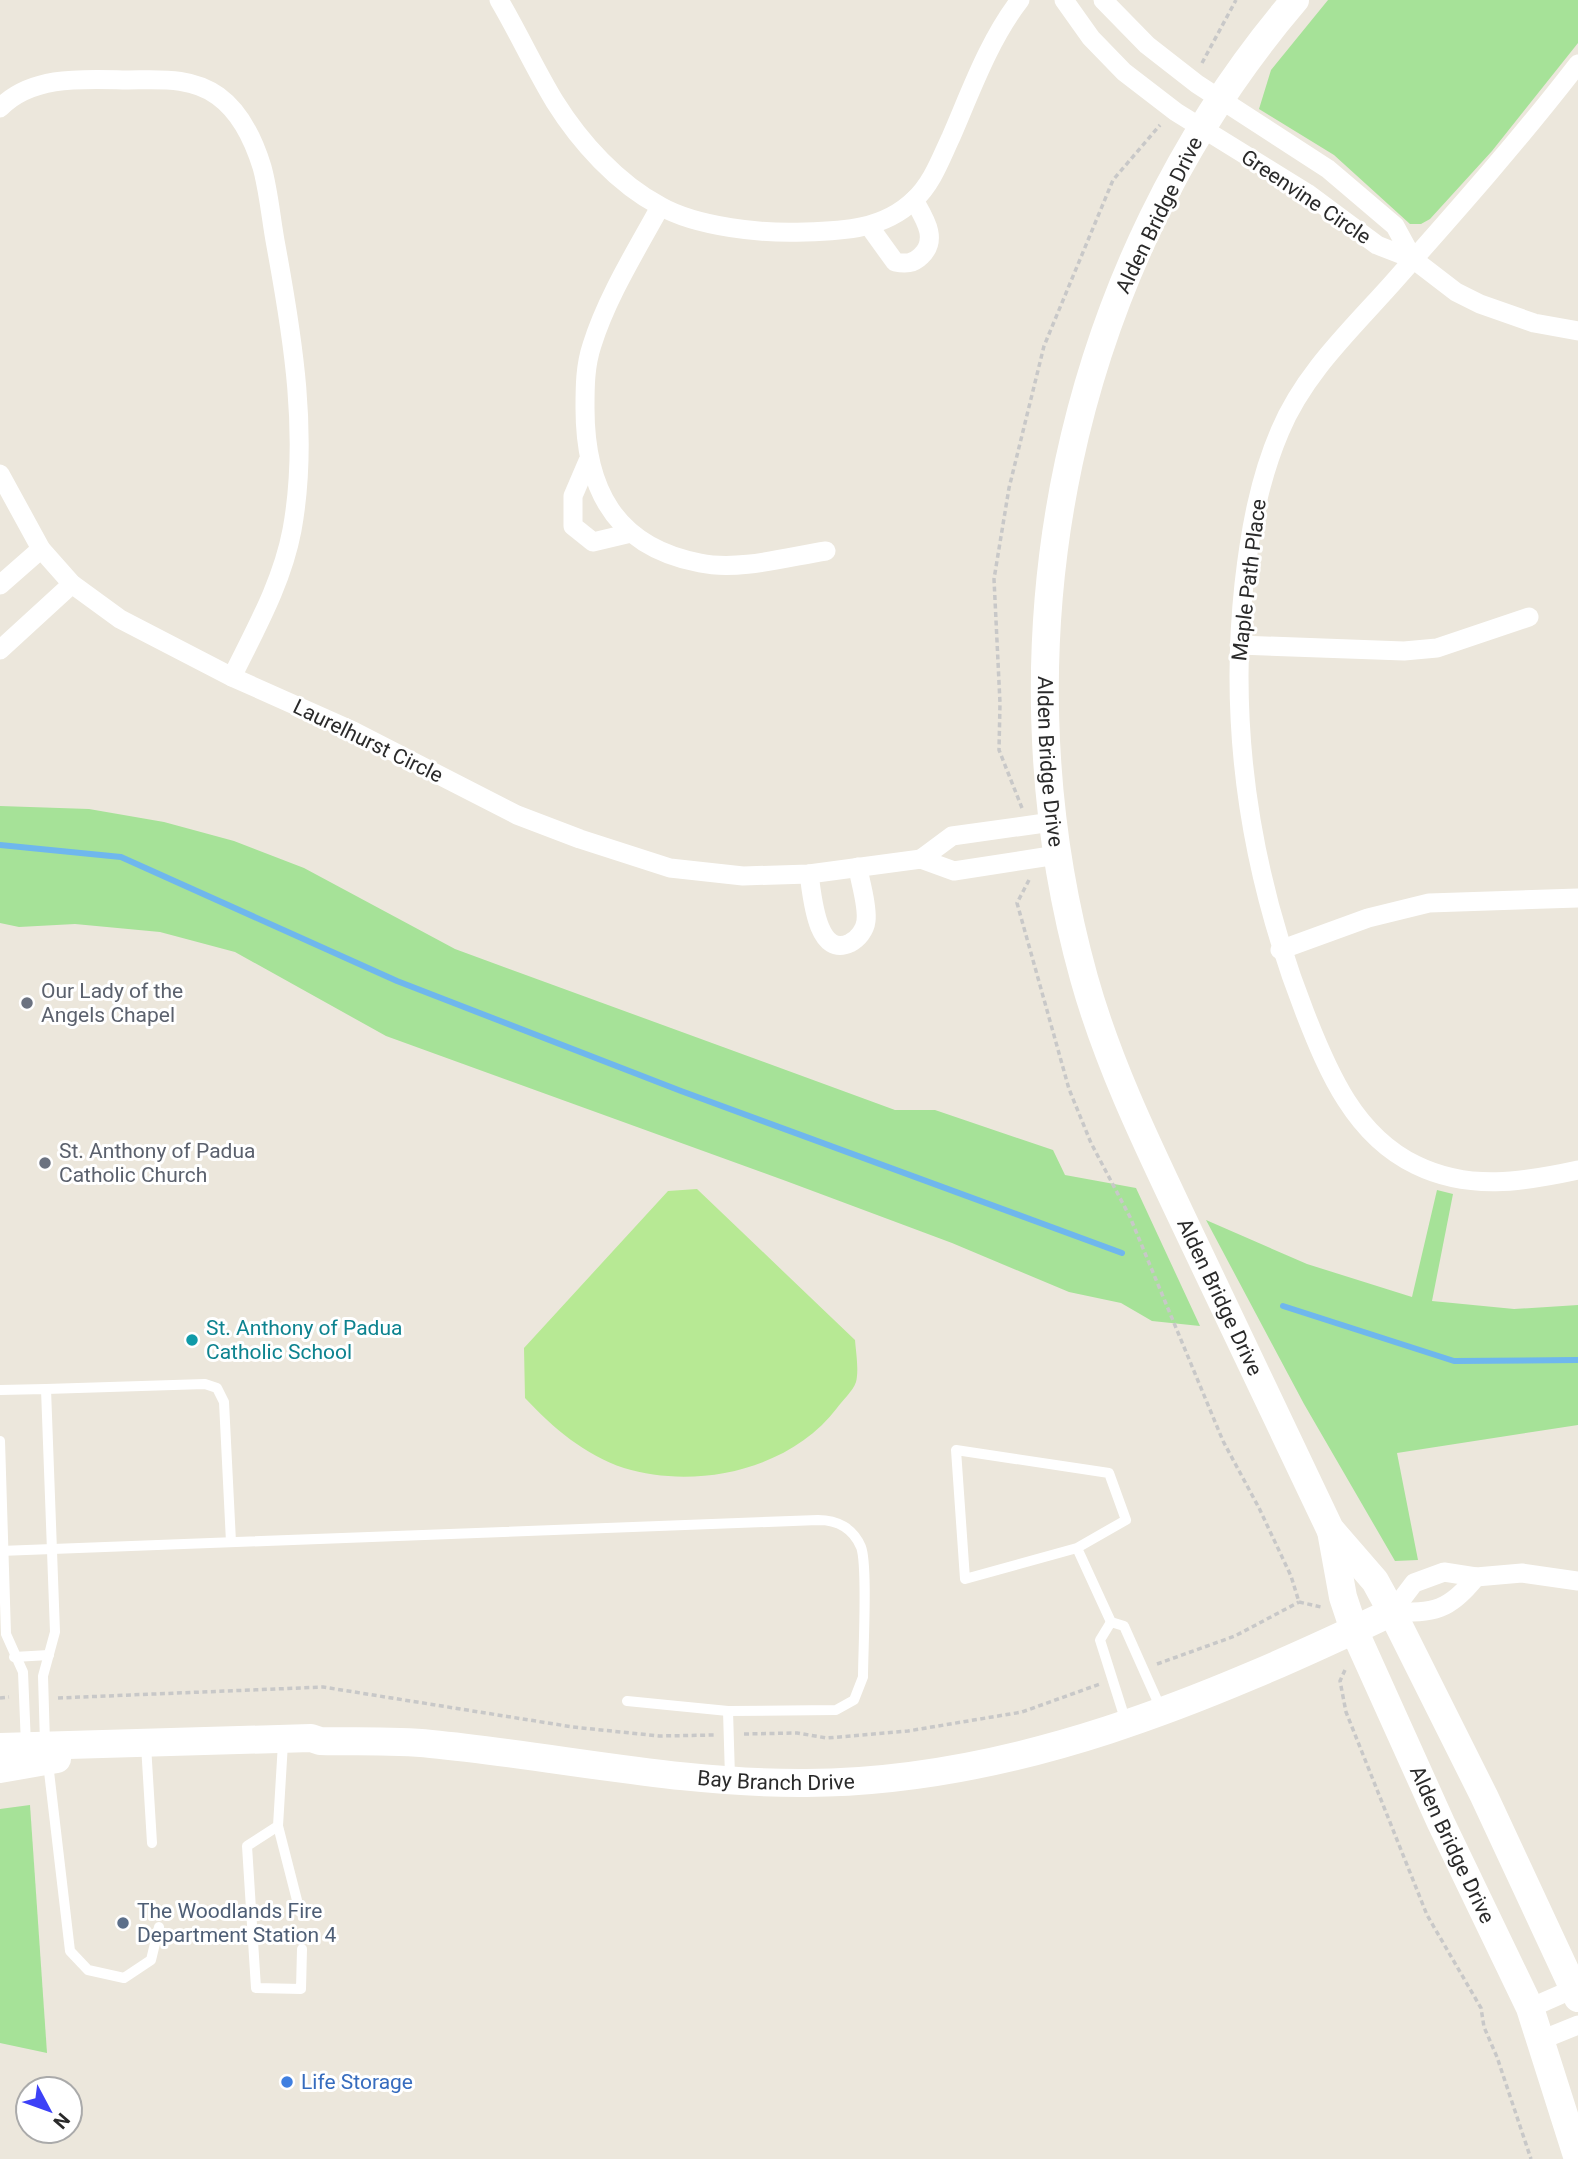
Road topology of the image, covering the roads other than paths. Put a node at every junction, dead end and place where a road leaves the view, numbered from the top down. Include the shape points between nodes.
1 (499, 0) edge
2 (1020, 0) edge
3 (1064, 0) edge
4 (1103, 0) edge
5 (1295, 0) edge
6 (1578, 64) edge
7 (1208, 91) junction
8 (0, 108) edge
9 (1201, 127) junction
10 (914, 200) junction
11 (660, 206) junction
12 (869, 226) junction
13 (1413, 260) junction
14 (1578, 331) edge
15 (589, 461) junction
16 (0, 474) edge
17 (631, 533) junction
18 (41, 549) junction
19 (826, 551) dead end
20 (72, 584) junction
21 (0, 585) edge
22 (1529, 617) dead end
23 (1239, 645) junction
24 (0, 650) edge
25 (232, 677) junction
26 (1040, 824) junction
27 (1044, 857) junction
28 (921, 859) junction
29 (858, 867) junction
30 (809, 874) junction
31 (1578, 898) edge
32 (1280, 950) junction
33 (1578, 1170) edge
34 (46, 1389) junction
35 (0, 1390) edge
36 (0, 1441) edge
37 (1330, 1529) junction
38 (231, 1542) junction
39 (1077, 1548) junction
40 (52, 1549) junction
41 (2, 1551) edge
42 (1476, 1577) junction
43 (1578, 1581) edge
44 (1392, 1612) junction
45 (1111, 1622) junction
46 (1347, 1634) junction
47 (49, 1656) junction
48 (14, 1657) junction
49 (627, 1701) dead end
50 (728, 1711) junction
51 (1162, 1713) junction
52 (1127, 1725) junction
53 (284, 1739) junction
54 (139, 1745) junction
55 (30, 1749) edge
56 (0, 1769) edge
57 (730, 1780) junction
58 (278, 1826) junction
59 (152, 1843) dead end
60 (300, 1912) dead end
61 (159, 1927) dead end
62 (302, 1949) dead end
63 (1577, 1991) edge
64 (1530, 2008) junction
65 (1578, 2025) edge
66 (1541, 2040) junction
67 (1578, 2159) edge

1 - 11 street via 576,132 621,178
2 - 10 street via 994,40 935,172
3 - 9 street, Greenvine Circle via 1091,38 1124,72
4 - 7 street, Greenvine Circle via 1147,45
5 - 7 street, Alden Bridge Drive
6 - 13 street, Maple Path Place
7 - 9 street, Alden Bridge Drive
7 - 13 street, Greenvine Circle via 1328,169 1395,226
8 - 25 street via 32,87 71,79 196,84 234,111 262,168 296,373 298,493 283,565
9 - 13 street, Greenvine Circle via 1307,193 1377,245
9 - 26 street, Alden Bridge Drive via 1126,276 1080,412 1063,482 1045,624
10 - 12 street
10 - 12 street via 930,242 914,262 895,262
11 - 12 street via 752,231 797,233
11 - 15 street via 591,349 586,374
13 - 14 street, Greenvine Circle via 1480,304 1534,323
13 - 23 street, Maple Path Place via 1307,381 1282,426 1258,495
15 - 17 street via 602,496
15 - 17 street via 573,496 573,526 593,542
16 - 18 street, Laurelhurst Circle
17 - 19 street via 664,552 701,564 733,565
18 - 20 street, Laurelhurst Circle
18 - 21 street
20 - 24 street
20 - 25 street, Laurelhurst Circle via 120,620
22 - 23 street via 1467,640 1426,649 1344,651
23 - 32 street, Maple Path Place via 1238,723 1244,784
25 - 30 street, Laurelhurst Circle via 353,731 517,815 631,857 704,874
26 - 27 street, Alden Bridge Drive
26 - 28 street via 951,836
27 - 28 street, Laurelhurst Circle via 954,871
27 - 37 street, Alden Bridge Drive via 1134,1115
28 - 29 street, Laurelhurst Circle
29 - 30 street, Laurelhurst Circle
29 - 30 street via 866,922 858,938 846,944 833,943 819,929
31 - 32 street via 1429,903 1367,918
32 - 33 street, Maple Path Place via 1347,1105 1392,1150 1415,1165 1475,1182 1512,1182
34 - 35 lane
34 - 38 lane via 205,1384 217,1388 224,1402
34 - 40 lane
36 - 41 lane
37 - 44 street, Alden Bridge Drive via 1375,1581
37 - 46 street, Alden Bridge Drive via 1332,1602
38 - 40 lane
38 - 50 lane via 818,1520 839,1523 853,1534 863,1556 863,1677 858,1695 836,1710
39 - 39 lane via 965,1578 956,1450 1109,1473 1126,1520
39 - 45 lane
40 - 41 lane
40 - 47 lane via 55,1632
41 - 48 lane via 6,1634
42 - 43 street via 1522,1573
42 - 44 street via 1458,1599 1429,1613
42 - 44 street via 1444,1572 1414,1583
44 - 46 street, Bay Branch Drive
44 - 63 street, Alden Bridge Drive
45 - 51 lane via 1124,1626
45 - 52 lane via 1100,1640
46 - 51 street, Bay Branch Drive
46 - 64 street, Alden Bridge Drive
47 - 48 lane
47 - 55 lane
48 - 55 lane via 23,1672
49 - 50 lane
50 - 57 lane
51 - 52 street, Bay Branch Drive
52 - 57 street, Bay Branch Drive via 990,1762 899,1776 807,1783
53 - 54 street, Bay Branch Drive
53 - 57 street, Bay Branch Drive via 430,1744 632,1772
53 - 58 lane
54 - 55 street, Bay Branch Drive
54 - 59 lane
55 - 56 street, Bay Branch Drive
55 - 61 lane via 70,1951 88,1970 124,1978 151,1960
58 - 60 lane
58 - 62 lane via 247,1846 256,1988 301,1989
63 - 64 street
64 - 66 street, Alden Bridge Drive
65 - 66 street
66 - 67 street, Alden Bridge Drive

